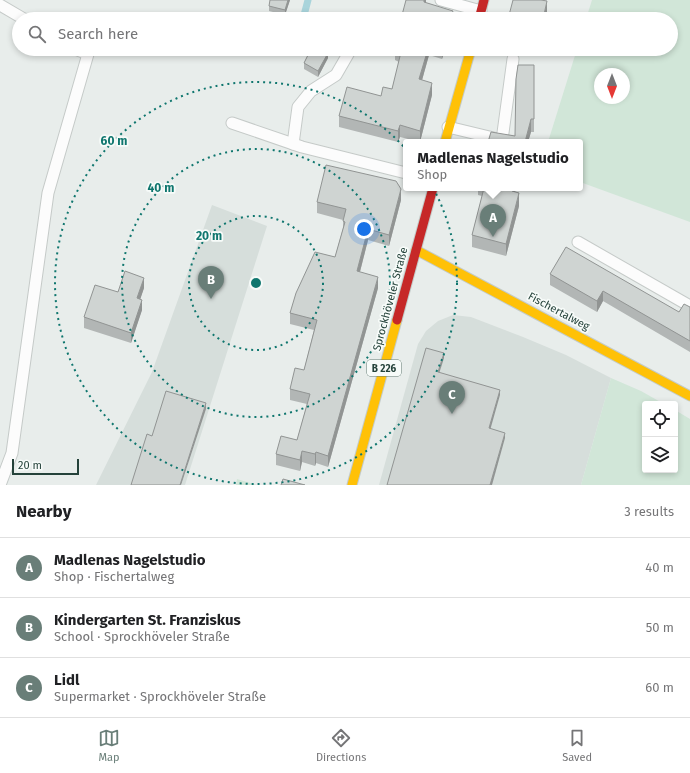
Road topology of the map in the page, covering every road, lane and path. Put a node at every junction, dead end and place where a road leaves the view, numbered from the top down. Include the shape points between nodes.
1 (441, 0) edge
2 (0, 5) edge
3 (481, 10) edge
4 (12, 12) edge
5 (87, 56) edge
6 (347, 56) edge
7 (469, 56) edge
8 (513, 59) dead end
9 (232, 123) dead end
10 (448, 127) junction
11 (445, 139) edge
12 (498, 139) edge
13 (502, 139) edge
14 (293, 144) junction
15 (403, 172) edge
16 (432, 191) edge
17 (578, 242) dead end
18 (416, 250) junction
19 (690, 306) edge
20 (690, 396) edge
21 (0, 485) edge
22 (352, 485) edge

1 - 3 lane
2 - 4 lane
5 - 21 lane via 48,193 12,453
6 - 14 lane via 336,75 312,91 298,107
7 - 10 main road
8 - 13 lane
9 - 14 lane
10 - 11 main road
10 - 12 lane
14 - 15 lane
16 - 18 main road, Sprockhöveler Straße / B 226
17 - 19 lane
18 - 20 main road, Fischertalweg
18 - 22 main road, Sprockhöveler Straße / B 226

